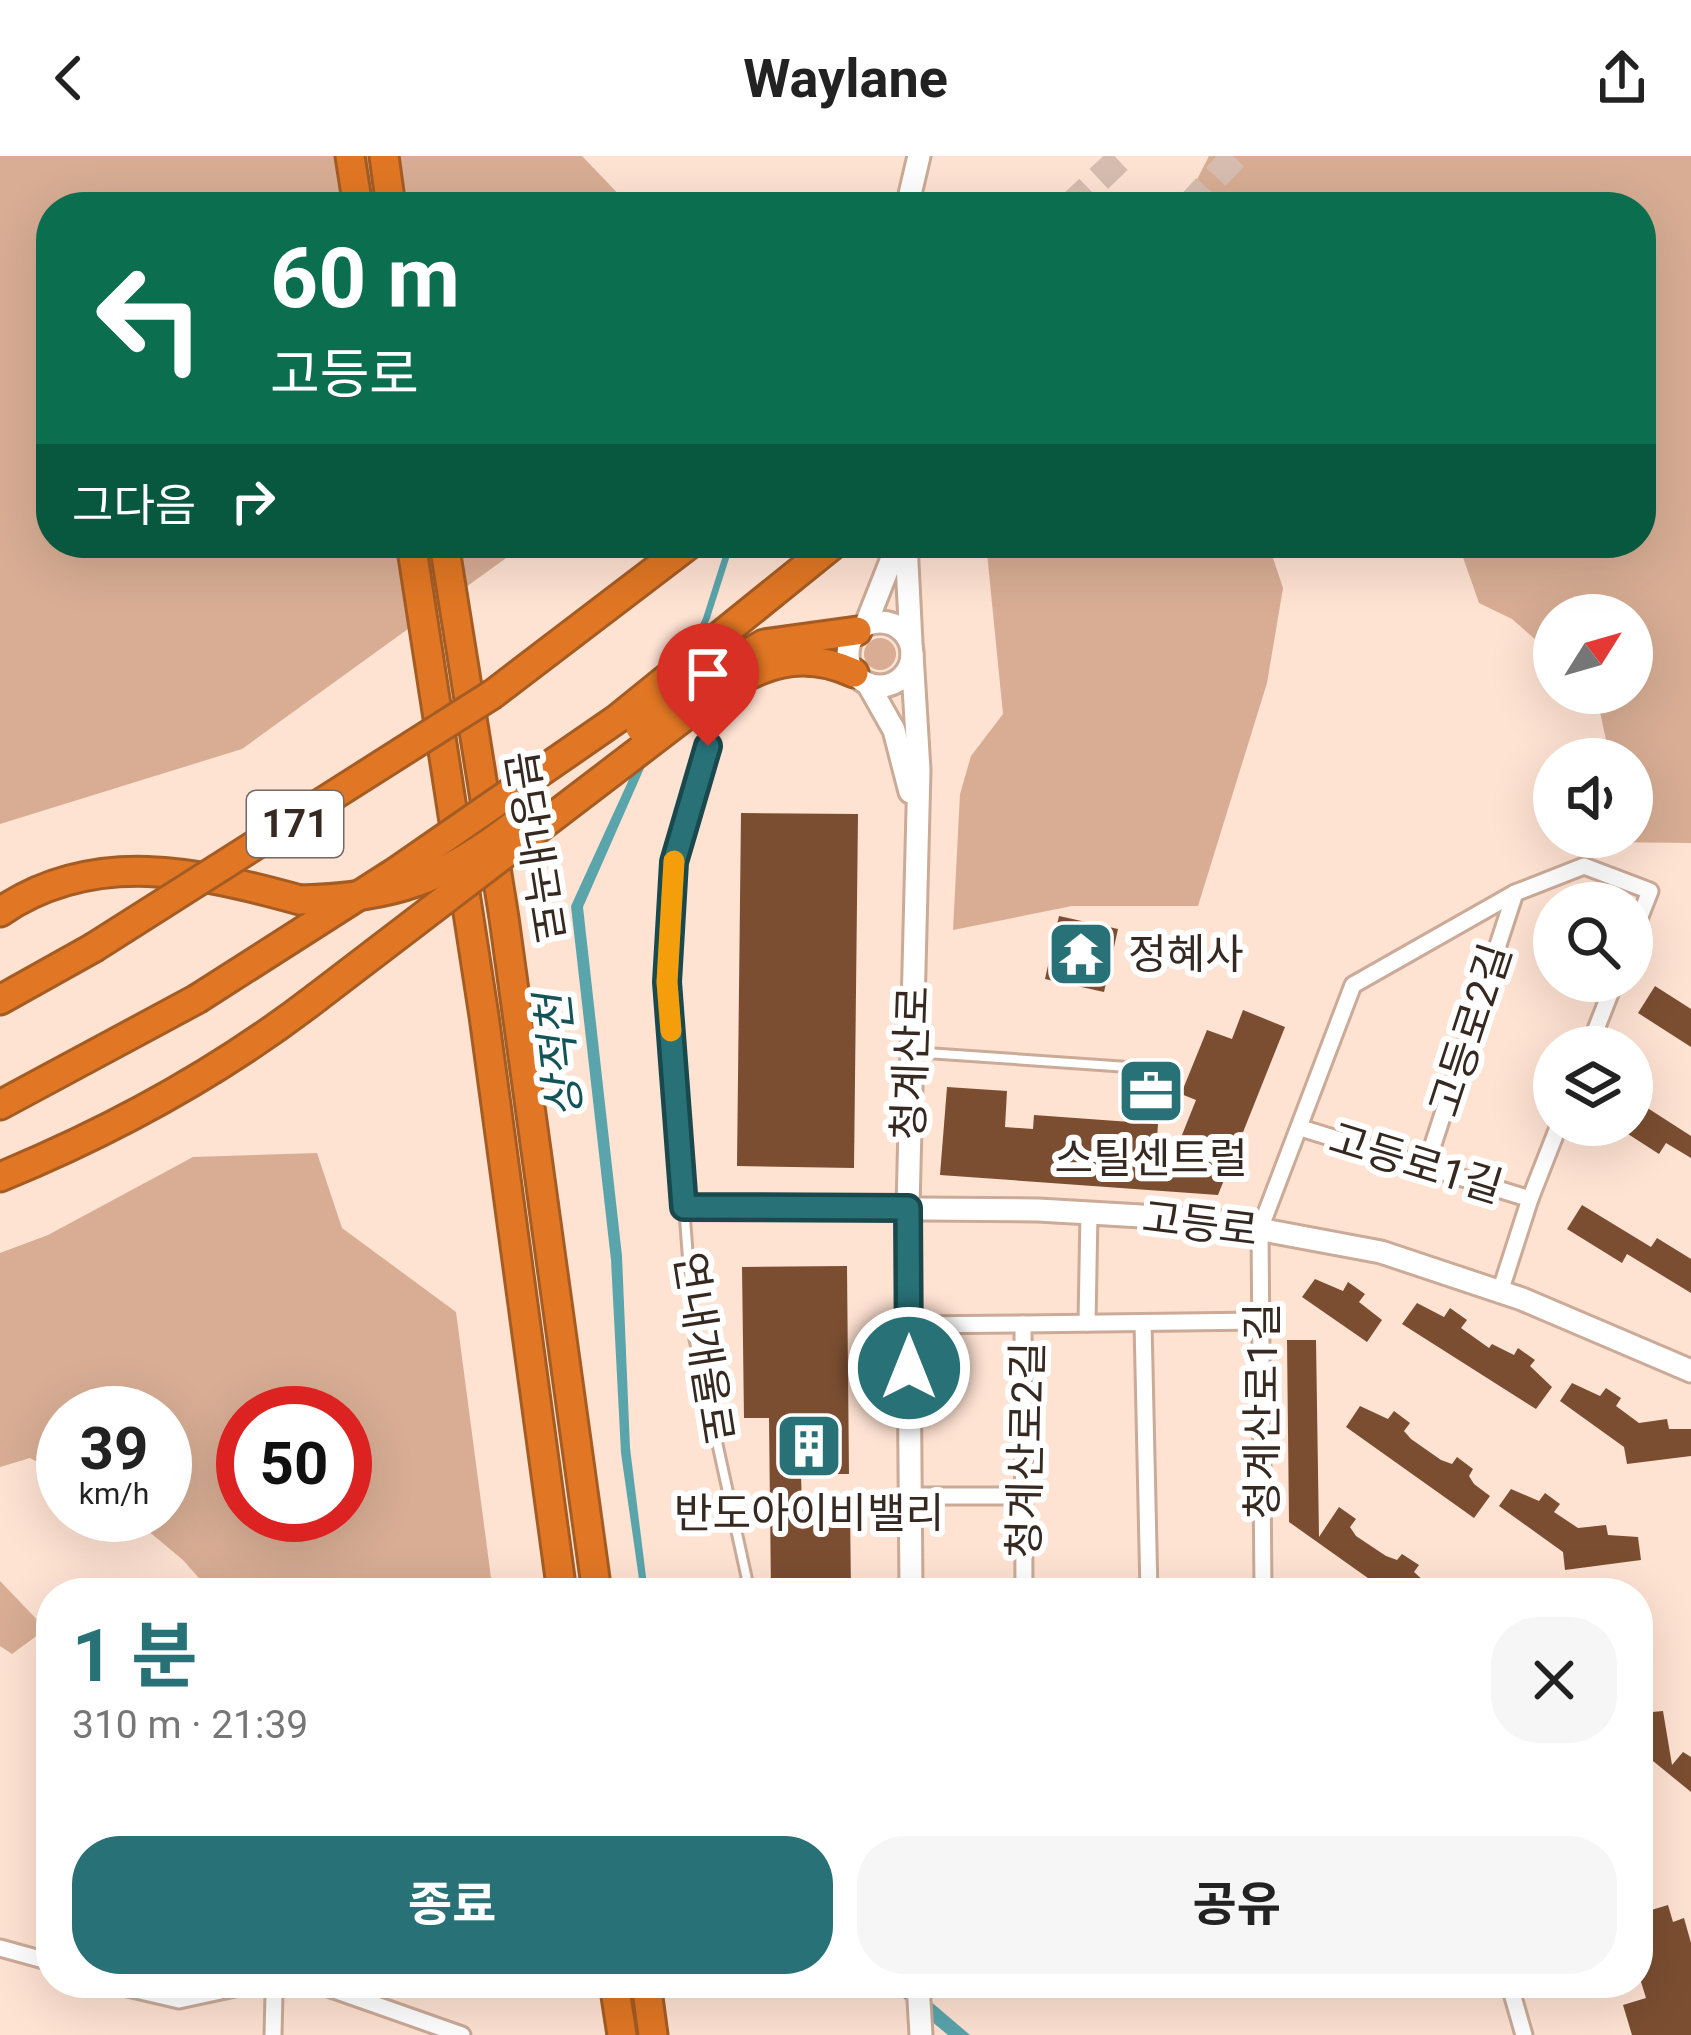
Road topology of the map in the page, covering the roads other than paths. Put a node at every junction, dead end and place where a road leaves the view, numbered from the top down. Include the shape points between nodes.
1 (350, 156) edge
2 (384, 156) edge
3 (919, 156) edge
4 (356, 192) edge
5 (389, 192) edge
6 (911, 192) edge
7 (413, 558) edge
8 (446, 558) edge
9 (671, 558) edge
10 (816, 558) edge
11 (895, 558) edge
12 (903, 558) edge
13 (861, 627) junction
14 (912, 649) junction
15 (861, 678) junction
16 (708, 687) junction
17 (708, 746) dead end
18 (916, 822) junction
19 (1543, 882) edge
20 (1625, 882) edge
21 (1533, 886) edge
22 (1515, 893) junction
23 (0, 912) edge
24 (0, 1000) edge
25 (910, 1052) junction
26 (1157, 1069) dead end
27 (0, 1105) edge
28 (1301, 1127) junction
29 (1551, 1146) edge
30 (1426, 1166) junction
31 (0, 1177) edge
32 (1530, 1199) junction
33 (684, 1207) junction
34 (908, 1208) junction
35 (1089, 1213) junction
36 (1260, 1229) junction
37 (1500, 1292) junction
38 (1261, 1322) junction
39 (1087, 1323) junction
40 (1143, 1323) junction
41 (1023, 1324) junction
42 (909, 1325) junction
43 (1691, 1371) edge
44 (911, 1496) junction
45 (1024, 1496) junction
46 (560, 1578) edge
47 (595, 1578) edge
48 (747, 1578) edge
49 (911, 1578) edge
50 (1024, 1578) edge
51 (1149, 1578) edge
52 (1263, 1578) edge
53 (0, 1948) edge
54 (36, 1958) edge
55 (274, 1998) edge
56 (357, 1998) edge
57 (616, 1998) edge
58 (648, 1998) edge
59 (919, 1998) edge
60 (1513, 1998) edge
61 (273, 2035) edge
62 (462, 2035) edge
63 (622, 2035) edge
64 (653, 2035) edge
65 (921, 2035) edge
66 (1524, 2035) edge

1 - 4 highway
2 - 5 highway
3 - 6 main road
7 - 46 highway, 분당내곡로
8 - 47 highway, 분당내곡로
9 - 24 highway, 171, bridge via 493,694
10 - 27 highway, 171, bridge via 617,719 427,851 197,998
11 - 13 main road, 청계산로
12 - 14 main road, 청계산로
13 - 14 main road via 888,622
13 - 15 main road via 848,651
13 - 16 highway via 764,644
14 - 15 main road via 898,681
14 - 18 main road, 청계산로
15 - 16 highway via 825,663 782,659
15 - 18 main road, 청계산로 via 894,730
16 - 23 highway, bridge via 446,870 367,898 299,900 194,871 145,872 39,888
16 - 31 highway, bridge via 263,1039 141,1111
17 - 33 lane, 연내개울로 via 674,862 668,958
18 - 25 main road, 청계산로
19 - 20 street, 고등로1길 via 1584,866
21 - 22 street, 고등로1길
22 - 28 street, 고등로1길 via 1353,985
22 - 30 street, 고등로2길
25 - 26 lane
25 - 34 main road, 청계산로
28 - 30 street, 고등로1길
28 - 36 street, 고등로1길
29 - 32 street, 고등로1길
30 - 32 street, 고등로1길
32 - 37 street, 고등로1길
33 - 34 main road, 고등로
33 - 48 lane, 연내개울로 via 694,1337
34 - 35 main road, 고등로
34 - 42 main road, 청계산로
35 - 36 main road, 고등로
35 - 39 street
36 - 37 main road, 고등로 via 1381,1252
36 - 38 street, 청계산로1길
37 - 43 main road, 고등로
38 - 40 street, 청계산로2길
38 - 52 street, 청계산로1길
39 - 40 street, 청계산로2길
39 - 41 street, 청계산로2길
40 - 51 street
41 - 42 street
41 - 45 street, 청계산로2길
42 - 44 main road, 청계산로
44 - 45 street
44 - 49 main road, 청계산로
45 - 50 street, 청계산로2길
53 - 54 street
55 - 61 street
56 - 62 street
57 - 63 highway
58 - 64 highway
59 - 65 main road
60 - 66 street

